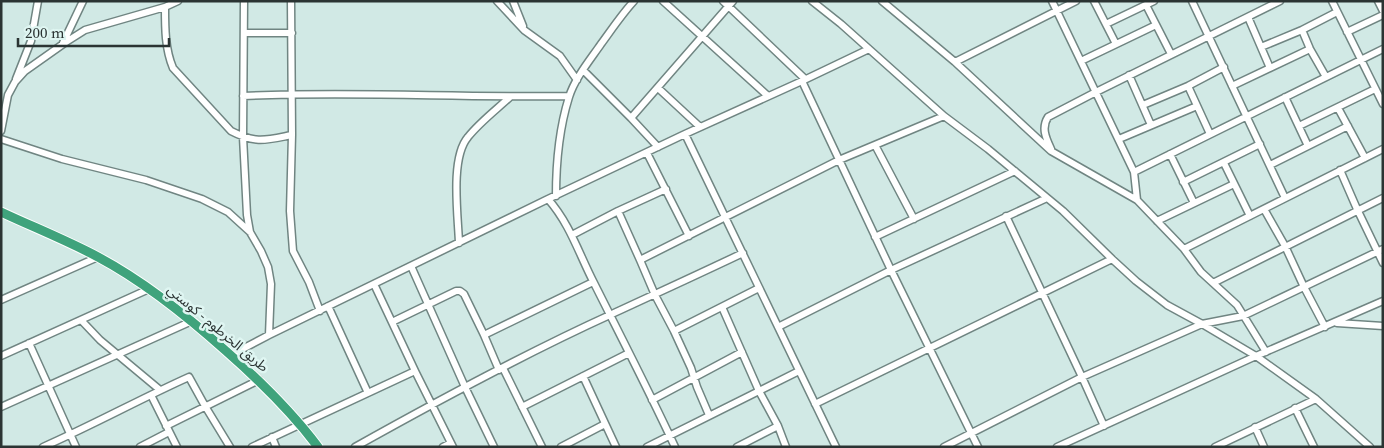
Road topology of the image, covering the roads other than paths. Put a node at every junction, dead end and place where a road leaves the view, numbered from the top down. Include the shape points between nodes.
1 (38, 1) edge
2 (82, 1) edge
3 (178, 1) edge
4 (244, 1) edge
5 (291, 1) edge
6 (497, 1) edge
7 (513, 1) edge
8 (634, 1) edge
9 (663, 1) edge
10 (812, 1) edge
11 (882, 1) edge
12 (1052, 1) edge
13 (1076, 1) edge
14 (1094, 1) edge
15 (1154, 1) edge
16 (1192, 1) edge
17 (1280, 1) edge
18 (1332, 1) edge
19 (1378, 1) edge
20 (728, 3) edge
21 (1146, 5) junction
22 (165, 7) junction
23 (1383, 10) edge
24 (1057, 11) junction
25 (1337, 12) junction
26 (1383, 15) edge
27 (1248, 17) junction
28 (1106, 24) junction
29 (1156, 25) junction
30 (524, 30) junction
31 (1302, 30) junction
32 (1347, 32) junction
33 (244, 33) junction
34 (292, 33) junction
35 (702, 36) junction
36 (1209, 36) junction
37 (62, 44) junction
38 (1116, 44) junction
39 (1261, 47) junction
40 (869, 49) junction
41 (1310, 49) junction
42 (1383, 49) edge
43 (1172, 54) junction
44 (1361, 60) junction
45 (1081, 61) junction
46 (955, 62) junction
47 (1224, 67) junction
48 (1270, 68) junction
49 (583, 70) junction
50 (1129, 75) junction
51 (1326, 77) junction
52 (577, 80) junction
53 (804, 80) junction
54 (14, 82) junction
55 (1188, 86) junction
56 (1232, 86) junction
57 (658, 88) junction
58 (1375, 89) junction
59 (1096, 92) junction
60 (292, 94) junction
61 (243, 96) junction
62 (569, 96) junction
63 (768, 96) junction
64 (510, 97) junction
65 (1285, 97) junction
66 (1383, 104) edge
67 (1143, 105) junction
68 (1197, 106) junction
69 (1338, 108) junction
70 (944, 116) junction
71 (1246, 116) junction
72 (631, 118) junction
73 (1151, 125) junction
74 (1299, 126) junction
75 (1348, 126) junction
76 (700, 127) junction
77 (1, 131) edge
78 (685, 134) junction
79 (1210, 134) junction
80 (292, 135) junction
81 (243, 137) junction
82 (1, 139) edge
83 (1119, 139) junction
84 (1260, 144) junction
85 (875, 145) junction
86 (1308, 146) junction
87 (658, 148) junction
88 (1383, 149) edge
89 (1052, 151) junction
90 (647, 152) junction
91 (1170, 154) junction
92 (1365, 158) junction
93 (838, 160) junction
94 (1224, 163) junction
95 (1270, 165) junction
96 (1340, 170) junction
97 (1015, 171) junction
98 (1134, 172) junction
99 (1183, 182) junction
100 (1234, 184) junction
101 (666, 190) junction
102 (556, 196) junction
103 (1047, 198) junction
104 (1285, 198) junction
105 (1383, 198) edge
106 (548, 199) junction
107 (1137, 200) junction
108 (1194, 203) junction
109 (1264, 209) junction
110 (1357, 210) junction
111 (618, 211) junction
112 (1, 212) edge
113 (1006, 216) junction
114 (1250, 216) junction
115 (725, 217) junction
116 (914, 219) junction
117 (1157, 221) junction
118 (250, 232) junction
119 (572, 235) junction
120 (689, 236) junction
121 (875, 237) junction
122 (459, 243) junction
123 (1285, 246) junction
124 (1184, 250) junction
125 (1380, 251) edge
126 (743, 254) junction
127 (98, 257) junction
128 (1112, 259) junction
129 (640, 260) junction
130 (1383, 263) edge
131 (410, 266) junction
132 (891, 270) junction
133 (593, 282) junction
134 (1213, 283) junction
135 (374, 284) junction
136 (1304, 287) junction
137 (149, 288) junction
138 (759, 288) junction
139 (1042, 292) junction
140 (655, 295) junction
141 (1, 300) edge
142 (1383, 301) edge
143 (428, 304) junction
144 (328, 306) junction
145 (722, 307) junction
146 (320, 311) junction
147 (611, 315) junction
148 (1243, 316) junction
149 (81, 320) junction
150 (192, 320) junction
151 (392, 322) junction
152 (1336, 322) junction
153 (1202, 324) junction
154 (1383, 326) edge
155 (778, 327) junction
156 (1324, 327) junction
157 (674, 331) junction
158 (269, 335) junction
159 (484, 335) junction
160 (30, 343) junction
161 (929, 349) junction
162 (742, 352) junction
163 (1266, 352) junction
164 (629, 353) junction
165 (118, 354) junction
166 (231, 355) junction
167 (1, 356) edge
168 (1256, 356) junction
169 (501, 369) junction
170 (415, 371) junction
171 (799, 371) junction
172 (584, 376) junction
173 (694, 377) junction
174 (1082, 378) junction
175 (259, 380) junction
176 (49, 386) junction
177 (465, 388) junction
178 (160, 390) junction
179 (759, 391) junction
180 (368, 393) junction
181 (151, 395) junction
182 (1316, 399) junction
183 (652, 400) junction
184 (432, 404) junction
185 (815, 404) junction
186 (205, 406) junction
187 (1, 407) edge
188 (522, 407) junction
189 (1295, 408) junction
190 (709, 415) junction
191 (605, 424) junction
192 (301, 425) junction
193 (778, 426) junction
194 (1104, 426) junction
195 (1255, 427) junction
196 (168, 429) junction
197 (972, 433) junction
198 (71, 435) junction
199 (669, 436) junction
200 (272, 437) junction
201 (452, 445) edge
202 (43, 447) edge
203 (76, 447) edge
204 (140, 447) edge
205 (177, 447) edge
206 (230, 447) edge
207 (252, 447) edge
208 (276, 447) edge
209 (318, 447) edge
210 (355, 447) edge
211 (443, 447) edge
212 (494, 447) edge
213 (542, 447) edge
214 (560, 447) edge
215 (616, 447) edge
216 (647, 447) edge
217 (675, 447) edge
218 (737, 447) edge
219 (786, 447) edge
220 (836, 447) edge
221 (944, 447) edge
222 (978, 447) edge
223 (1057, 447) edge
224 (1214, 447) edge
225 (1264, 447) edge
226 (1314, 447) edge
227 (1370, 447) edge

1 - 54 street via 32,40
2 - 37 street
3 - 22 street
4 - 33 street
5 - 34 street
6 - 30 street
7 - 30 street
8 - 49 street
9 - 35 street
10 - 40 street
11 - 46 street
12 - 24 street
13 - 24 street
14 - 28 street
15 - 21 street
16 - 36 street
17 - 27 street
18 - 25 street
19 - 23 street
20 - 35 street
20 - 53 street
21 - 28 street
21 - 29 street
22 - 37 street via 85,30
22 - 81 street via 165,35 174,68 231,131
24 - 45 street
24 - 46 street
25 - 31 street
25 - 32 street
26 - 32 street
27 - 36 street
27 - 39 street
28 - 38 street
29 - 38 street
29 - 43 street
30 - 52 street via 560,56
31 - 39 street
31 - 41 street
32 - 44 street
33 - 34 street
33 - 61 street
34 - 60 street
35 - 57 street
35 - 63 street
36 - 43 street
36 - 47 street
37 - 54 street
38 - 45 street
39 - 48 street
40 - 53 street
40 - 70 street
41 - 48 street
41 - 51 street
42 - 44 street
43 - 50 street
44 - 51 street
44 - 58 street
45 - 59 street
46 - 89 street
47 - 55 street
47 - 56 street
48 - 56 street
49 - 52 street
49 - 72 street
50 - 59 street
50 - 67 street
51 - 65 street
52 - 62 street
53 - 63 street
53 - 93 street
54 - 77 street
55 - 67 street
55 - 68 street
56 - 71 street
57 - 72 street
57 - 76 street
58 - 66 street
58 - 69 street
59 - 83 street
59 - 89 street via 1044,123
60 - 61 street
60 - 64 street
60 - 80 street
61 - 81 street
62 - 64 street
62 - 102 street via 560,136
63 - 76 street
64 - 122 street via 467,138 459,155 456,174
65 - 71 street
65 - 74 street
67 - 73 street
68 - 73 street
68 - 79 street
69 - 74 street
69 - 75 street
70 - 85 street
70 - 97 street
71 - 79 street
71 - 84 street
72 - 87 street
73 - 83 street
74 - 86 street
75 - 86 street
75 - 92 street
76 - 78 street
78 - 87 street
78 - 115 street
79 - 91 street
80 - 81 street via 254,140
80 - 146 street via 290,211 293,251
81 - 118 street
82 - 118 street via 202,199 228,212
83 - 98 street
84 - 94 street
84 - 95 street
85 - 93 street
85 - 116 street
86 - 95 street
87 - 90 street
88 - 92 street
89 - 107 street
90 - 101 street
90 - 102 street
91 - 98 street
91 - 99 street
92 - 96 street
93 - 115 street
93 - 121 street
94 - 99 street
94 - 100 street
95 - 104 street
96 - 104 street
96 - 110 street
97 - 103 street
97 - 116 street
98 - 107 street
99 - 108 street
100 - 108 street
100 - 114 street
101 - 111 street
101 - 120 street
102 - 106 street
103 - 113 street
103 - 128 street
104 - 109 street
105 - 110 street
106 - 119 street
106 - 122 street
107 - 117 street
108 - 117 street
109 - 114 street
109 - 123 street
110 - 123 street
110 - 125 street
111 - 119 street
111 - 129 street
112 - 127 highway, طريق الخرطوم - كوستي
113 - 132 street
113 - 139 street
114 - 124 street
115 - 120 street
115 - 126 street
116 - 121 street
117 - 124 street
118 - 158 street via 268,267 271,284
119 - 133 street
120 - 129 street
121 - 132 street
122 - 131 street
123 - 134 street
123 - 136 street
124 - 134 street
125 - 130 street
125 - 136 street
126 - 138 street
126 - 140 street
127 - 137 highway, طريق الخرطوم - كوستي
127 - 141 street
128 - 139 street
128 - 153 street via 1167,305
129 - 140 street
131 - 135 street
131 - 143 street
132 - 155 street
132 - 161 street
133 - 147 street
133 - 159 street
134 - 148 street via 1237,305
135 - 144 street
135 - 151 street
136 - 148 street
136 - 156 street
137 - 149 street
137 - 150 highway, طريق الخرطوم - كوستي
138 - 145 street
138 - 155 street
139 - 161 street
139 - 174 street
140 - 147 street
140 - 157 street
142 - 152 street
143 - 151 street
143 - 159 street via 460,291
143 - 177 street
144 - 146 street
144 - 180 street
145 - 157 street
145 - 162 street
146 - 158 street
147 - 164 street
147 - 169 street
148 - 153 street
148 - 163 street
149 - 160 street
149 - 165 street
150 - 165 street
150 - 166 highway, طريق الخرطوم - كوستي
151 - 170 street
152 - 154 street
152 - 156 street
153 - 168 street
153 - 174 street
155 - 171 street
156 - 163 street
157 - 173 street
158 - 166 street
159 - 169 street
160 - 167 street
160 - 176 street
161 - 185 street
161 - 197 street
162 - 173 street
162 - 179 street
163 - 168 street
164 - 172 street
164 - 183 street
165 - 176 street
165 - 178 street
166 - 175 highway, طريق الخرطوم - كوستي
168 - 182 street
168 - 194 street
169 - 177 street
169 - 188 street
170 - 180 street
170 - 184 street
171 - 179 street
171 - 185 street
172 - 188 street
172 - 191 street
173 - 183 street
173 - 190 street
174 - 194 street
174 - 197 street
175 - 186 street
175 - 192 highway, طريق الخرطوم - كوستي
176 - 187 street
176 - 198 street
177 - 184 street
177 - 212 street
178 - 181 street
178 - 186 street via 189,377
179 - 190 street
179 - 193 street
180 - 192 street
181 - 196 street
181 - 198 street
182 - 189 street
182 - 227 street
183 - 199 street
184 - 201 street
184 - 210 street
185 - 220 street
186 - 196 street
186 - 206 street
188 - 213 street
189 - 195 street
189 - 226 street
190 - 199 street
191 - 214 street
191 - 215 street
192 - 200 street
192 - 209 highway, طريق الخرطوم - كوستي
193 - 218 street
193 - 219 street
194 - 223 street
195 - 224 street
195 - 225 street
196 - 204 street
196 - 205 street
197 - 221 street
197 - 222 street
198 - 202 street
198 - 203 street
199 - 216 street
199 - 217 street
200 - 207 street
200 - 208 street
201 - 211 street

